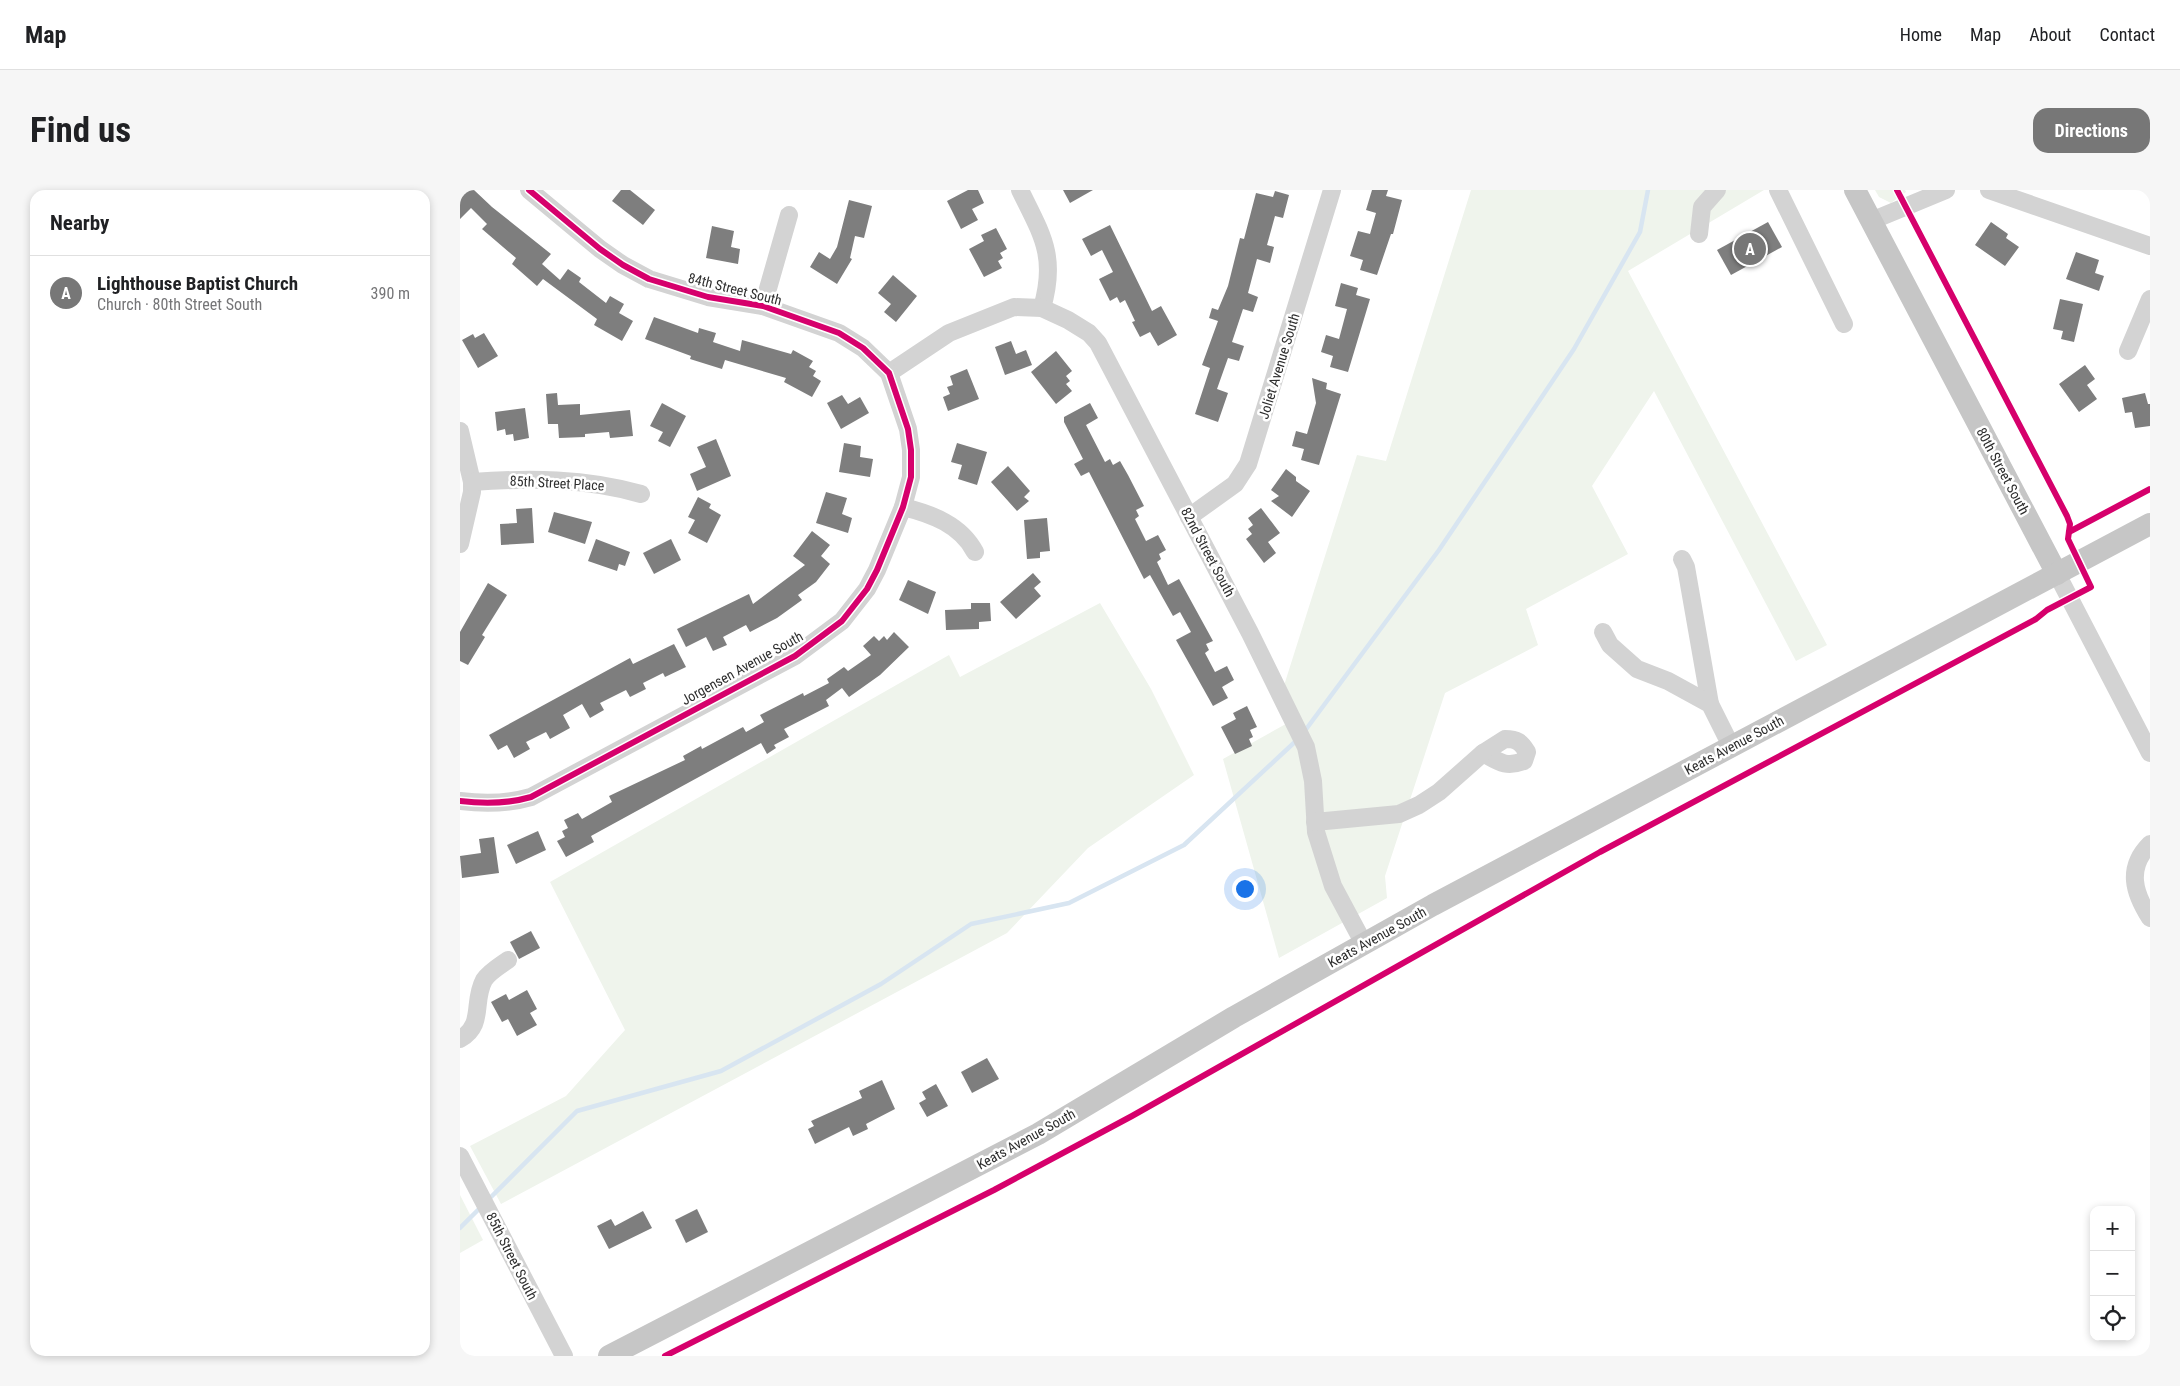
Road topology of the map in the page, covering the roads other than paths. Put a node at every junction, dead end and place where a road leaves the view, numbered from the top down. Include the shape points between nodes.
1 (529, 190) edge
2 (1020, 190) edge
3 (1332, 190) edge
4 (1717, 190) edge
5 (1778, 190) edge
6 (1855, 190) edge
7 (1946, 190) edge
8 (1989, 190) edge
9 (789, 215) dead end
10 (1871, 221) junction
11 (1699, 234) dead end
12 (2150, 246) edge
13 (2150, 299) edge
14 (763, 306) junction
15 (1042, 308) junction
16 (1844, 324) dead end
17 (2128, 351) dead end
18 (889, 373) junction
19 (460, 431) edge
20 (472, 482) junction
21 (641, 494) dead end
22 (903, 507) junction
23 (1189, 517) junction
24 (2150, 524) edge
25 (460, 544) edge
26 (975, 552) dead end
27 (1682, 559) dead end
28 (2057, 574) junction
29 (1603, 632) dead end
30 (1710, 704) junction
31 (1731, 746) junction
32 (1483, 752) dead end
33 (2150, 753) edge
34 (460, 801) edge
35 (1315, 822) junction
36 (2150, 844) edge
37 (2150, 918) edge
38 (1364, 944) junction
39 (508, 960) dead end
40 (460, 1039) edge
41 (460, 1156) edge
42 (564, 1356) edge
43 (609, 1356) edge

1 - 14 street, 84th Street South via 600,249 649,278 708,297
2 - 15 street via 1048,251 1047,290
3 - 23 street, Joliet Avenue South via 1248,464 1235,484
4 - 11 street via 1702,207
5 - 16 street
6 - 10 main road, 80th Street South
7 - 10 street
8 - 12 street
9 - 14 street
10 - 28 main road, 80th Street South
13 - 17 street
14 - 18 street, 84th Street South via 839,333 863,348
15 - 18 street via 1014,307 949,333
15 - 23 street, 82nd Street South via 1068,320 1098,343
18 - 22 street, Jorgensen Avenue South via 908,429 911,450 910,476
19 - 20 street
20 - 21 street, 85th Street Place via 524,478 590,482
20 - 25 street
22 - 26 street via 943,521 970,543
22 - 34 street, Jorgensen Avenue South via 867,589 842,621 795,656 531,797 516,802
23 - 35 street, 82nd Street South via 1306,747 1313,781
24 - 28 main road, Keats Avenue South
27 - 30 street
28 - 31 main road, Keats Avenue South
28 - 33 street, 80th Street South
29 - 30 street via 1610,645 1637,669 1668,681
30 - 31 street
31 - 38 main road, Keats Avenue South
32 - 35 street via 1439,792 1398,814
35 - 38 street, 82nd Street South via 1333,886
36 - 37 street via 2137,867 2134,881 2139,901
38 - 43 main road, Keats Avenue South via 1234,1016 1038,1134
39 - 40 street via 485,978 474,1026
41 - 42 street, 85th Street South

